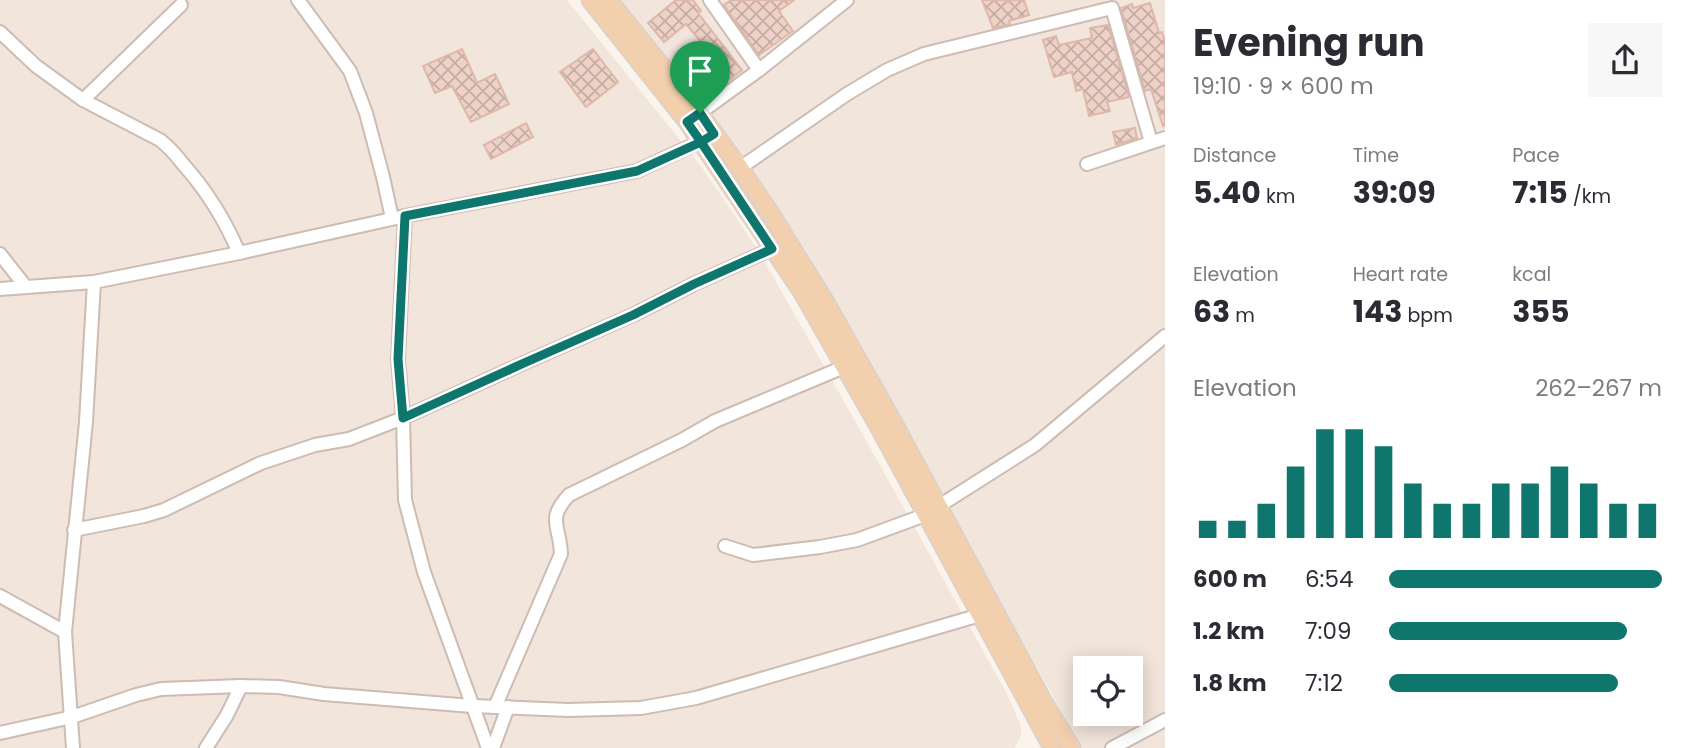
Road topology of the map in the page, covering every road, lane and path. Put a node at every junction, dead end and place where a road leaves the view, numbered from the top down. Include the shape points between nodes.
1 (298, 0) edge
2 (590, 0) edge
3 (609, 0) edge
4 (710, 0) edge
5 (847, 0) edge
6 (181, 5) dead end
7 (0, 32) edge
8 (759, 69) junction
9 (83, 100) junction
10 (693, 118) junction
11 (708, 138) junction
12 (1165, 138) edge
13 (1151, 142) junction
14 (1087, 164) dead end
15 (740, 168) junction
16 (398, 217) junction
17 (772, 249) junction
18 (239, 253) junction
19 (0, 254) edge
20 (94, 282) junction
21 (26, 287) junction
22 (0, 289) edge
23 (1165, 336) edge
24 (844, 368) junction
25 (403, 418) junction
26 (932, 510) junction
27 (74, 530) junction
28 (725, 546) dead end
29 (0, 596) edge
30 (980, 615) junction
31 (65, 632) junction
32 (242, 686) junction
33 (472, 706) junction
34 (502, 707) junction
35 (72, 717) junction
36 (1165, 720) edge
37 (0, 733) edge
38 (1070, 745) edge
39 (1049, 747) edge
40 (73, 748) edge
41 (205, 748) edge
42 (490, 748) edge
43 (1112, 748) edge

1 - 16 street via 350,71
2 - 10 main road
3 - 10 main road
4 - 8 street
5 - 8 street
6 - 9 street
7 - 9 street
8 - 10 street
9 - 18 street via 168,146 224,219
10 - 11 main road
11 - 15 main road
11 - 16 street via 637,171
11 - 17 main road
12 - 13 street
13 - 14 street
13 - 15 street via 1112,8 924,54 847,94
15 - 26 main road via 824,299 894,423
16 - 18 street
16 - 25 street via 398,359
17 - 24 main road
17 - 25 street
18 - 20 street
19 - 21 street
20 - 21 street
20 - 27 street
21 - 22 street
23 - 26 street via 1035,445
24 - 26 main road
24 - 34 street via 715,421 569,495 559,507 555,523 561,554
25 - 27 street via 349,439 261,463 164,510
25 - 33 street via 405,500 424,572
26 - 28 street via 856,540 820,547 753,555
26 - 30 main road
26 - 38 main road
27 - 31 street
29 - 31 street
30 - 34 street via 696,698 641,708
30 - 39 main road
31 - 35 street
32 - 33 street
32 - 35 street via 161,689
32 - 41 street
33 - 34 street
33 - 42 street
34 - 42 street
35 - 37 street
35 - 40 street
36 - 43 street
38 - 39 main road

